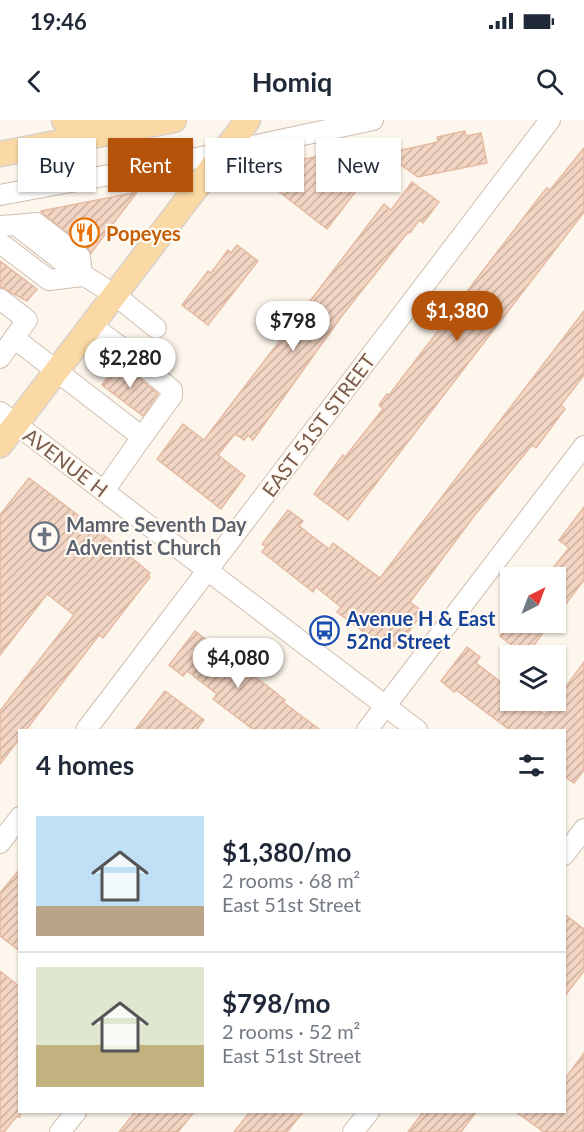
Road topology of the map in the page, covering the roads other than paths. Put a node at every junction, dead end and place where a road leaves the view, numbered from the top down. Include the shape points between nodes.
1 (64, 120) edge
2 (174, 120) edge
3 (248, 120) edge
4 (373, 120) edge
5 (549, 120) edge
6 (113, 132) junction
7 (234, 138) edge
8 (289, 138) edge
9 (0, 154) edge
10 (205, 155) edge
11 (205, 176) edge
12 (0, 195) edge
13 (8, 225) edge
14 (0, 243) edge
15 (82, 276) junction
16 (115, 295) junction
17 (0, 299) edge
18 (91, 326) junction
19 (156, 328) dead end
20 (14, 339) junction
21 (0, 358) edge
22 (56, 371) junction
23 (8, 418) edge
24 (142, 437) junction
25 (0, 445) edge
26 (584, 446) edge
27 (104, 491) junction
28 (208, 570) junction
29 (386, 706) junction
30 (87, 729) edge
31 (368, 729) edge
32 (416, 729) edge
33 (18, 820) edge
34 (584, 829) edge
35 (0, 843) edge
36 (571, 850) edge
37 (75, 1113) edge
38 (368, 1113) edge
39 (60, 1132) edge
40 (353, 1132) edge

1 - 6 main road
2 - 6 main road
3 - 7 main road
4 - 8 street
5 - 28 street, EAST 51ST STREET
6 - 9 main road
10 - 12 street
11 - 16 main road
13 - 15 street
14 - 15 street via 49,280
15 - 16 street
16 - 18 main road
16 - 19 street
17 - 20 street via 27,320
18 - 22 main road
18 - 24 street via 172,390 172,396
20 - 21 street
20 - 22 street
22 - 23 main road
22 - 24 street
23 - 25 main road
23 - 27 street, AVENUE H
24 - 27 street
26 - 29 street
27 - 28 street, AVENUE H
28 - 29 street, AVENUE H
28 - 30 street, EAST 51ST STREET
29 - 31 street
29 - 32 street, AVENUE H
33 - 35 street
34 - 36 street
37 - 39 street
38 - 40 street

